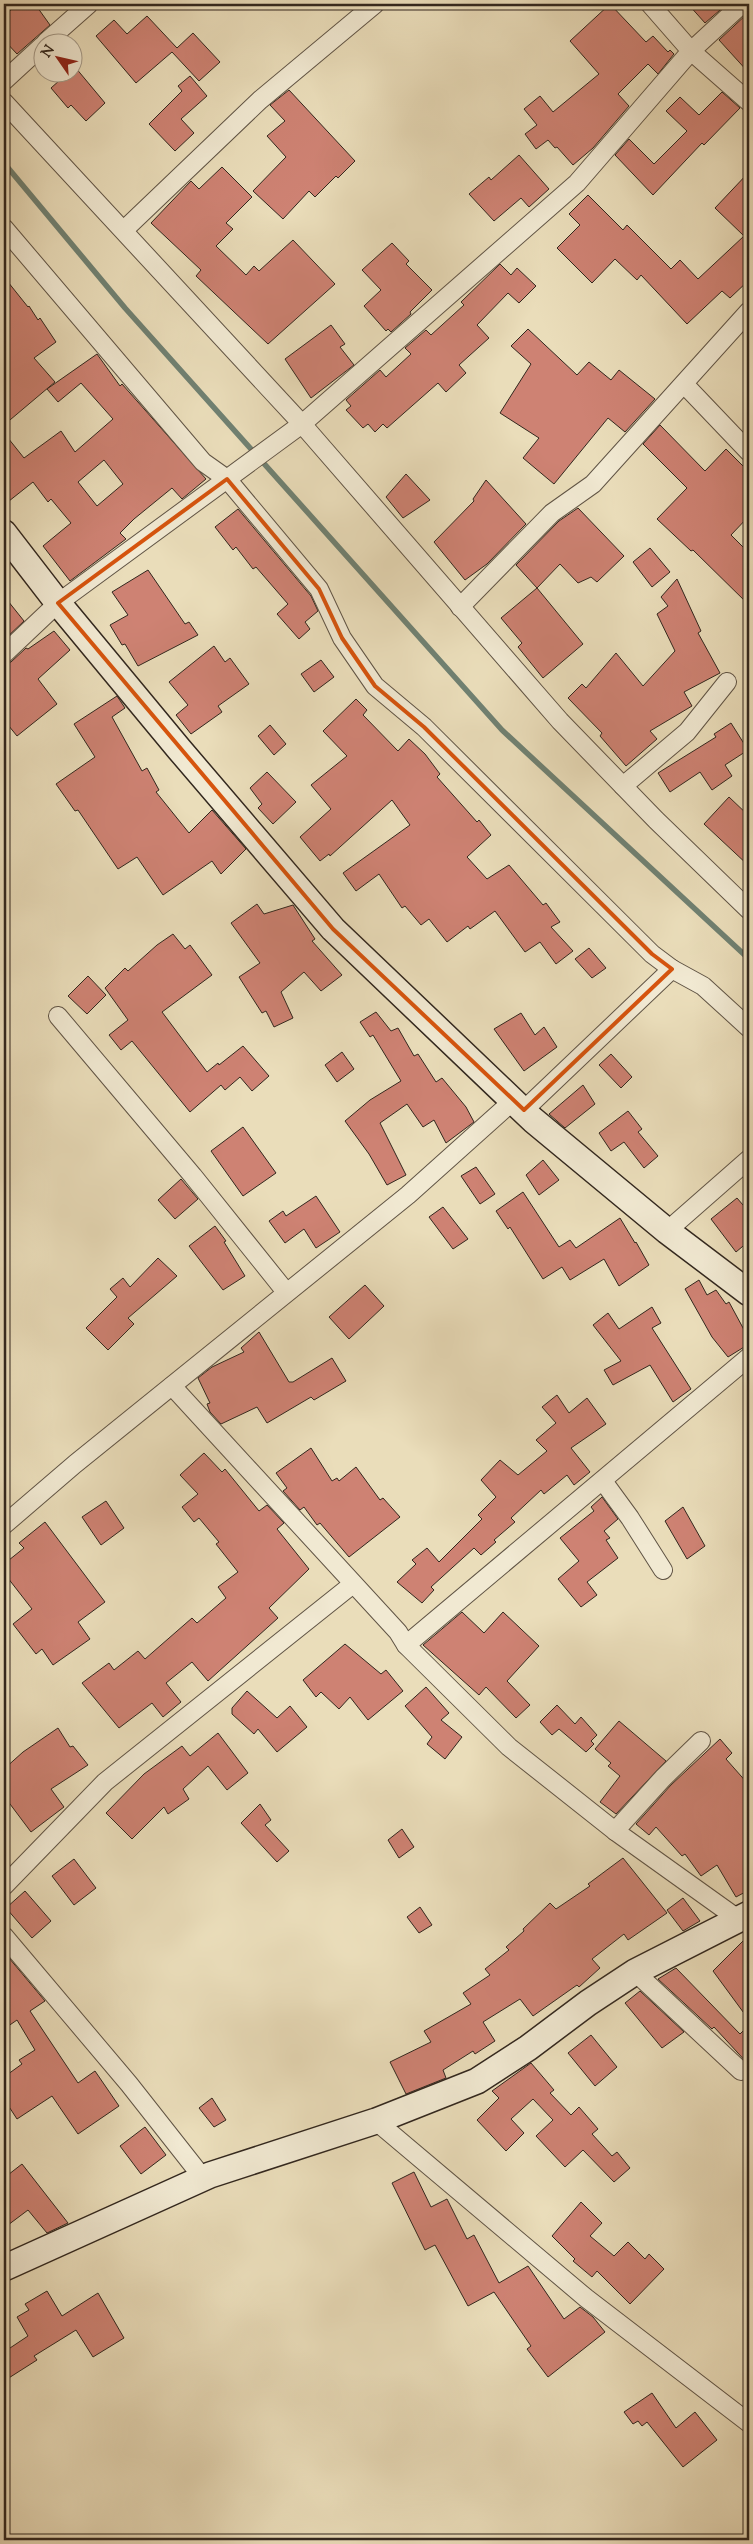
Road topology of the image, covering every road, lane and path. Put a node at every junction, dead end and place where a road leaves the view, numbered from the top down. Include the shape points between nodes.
1 (89, 4) edge
2 (375, 4) edge
3 (650, 4) edge
4 (742, 4) edge
5 (57, 32) edge
6 (691, 51) junction
7 (32, 55) edge
8 (4, 81) edge
9 (4, 102) edge
10 (749, 102) edge
11 (4, 228) edge
12 (124, 230) junction
13 (749, 311) edge
14 (685, 385) junction
15 (302, 424) junction
16 (749, 452) edge
17 (227, 479) junction
18 (4, 533) edge
19 (58, 604) junction
20 (460, 607) junction
21 (4, 654) edge
22 (727, 682) dead end
23 (623, 786) junction
24 (749, 910) edge
25 (672, 969) junction
26 (58, 1016) dead end
27 (749, 1028) edge
28 (519, 1105) junction
29 (749, 1159) edge
30 (667, 1231) junction
31 (286, 1292) junction
32 (749, 1293) edge
33 (749, 1357) edge
34 (172, 1386) junction
35 (603, 1481) junction
36 (4, 1525) edge
37 (663, 1570) dead end
38 (353, 1584) junction
39 (406, 1645) junction
40 (701, 1741) dead end
41 (615, 1832) junction
42 (4, 1886) edge
43 (744, 1916) edge
44 (4, 1936) edge
45 (635, 1972) junction
46 (741, 2071) dead end
47 (376, 2121) junction
48 (203, 2178) junction
49 (4, 2268) edge
50 (749, 2423) edge

1 - 5 street
2 - 12 street via 260,100
3 - 6 street
4 - 6 street
6 - 10 street
6 - 15 street via 577,183
7 - 8 street
9 - 12 street
11 - 17 street via 202,462
12 - 15 street
13 - 14 street
14 - 16 street
14 - 20 street via 593,484 552,513
15 - 17 street
15 - 20 street
17 - 19 street
17 - 25 street via 319,589 342,638 375,686 424,727 652,954
18 - 19 main road
19 - 21 street
19 - 28 main road via 333,929
20 - 23 street via 560,721
22 - 23 street via 687,732
23 - 24 street
25 - 27 street via 703,986
25 - 28 street
26 - 31 street
28 - 30 main road
28 - 31 street
29 - 30 street
30 - 32 main road
31 - 34 street
33 - 35 street
34 - 36 street
34 - 38 street
35 - 37 street
35 - 39 street
38 - 39 street
38 - 42 street via 105,1782
39 - 41 street via 509,1747
40 - 41 street
41 - 43 street
43 - 45 main road
44 - 48 street via 129,2084
45 - 46 street
45 - 47 main road via 477,2081
47 - 48 main road
47 - 50 street via 586,2298
48 - 49 main road

